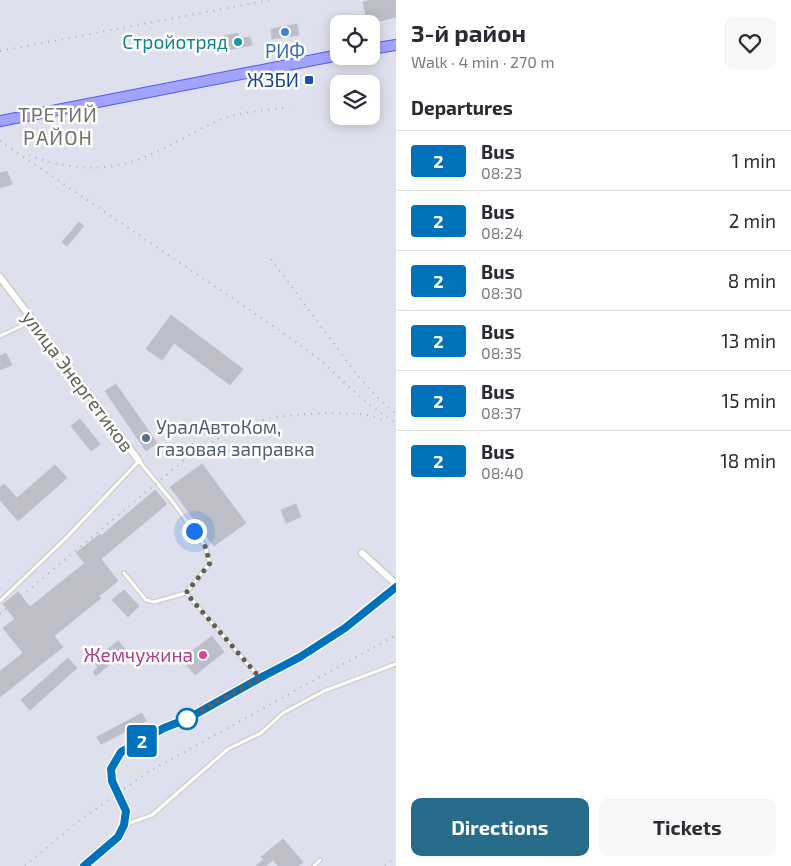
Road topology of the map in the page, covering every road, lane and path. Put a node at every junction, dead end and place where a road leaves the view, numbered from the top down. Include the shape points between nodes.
1 (396, 44) edge
2 (380, 47) edge
3 (330, 57) edge
4 (0, 121) edge
5 (0, 277) edge
6 (33, 321) junction
7 (0, 336) edge
8 (139, 461) junction
9 (362, 553) dead end
10 (124, 574) dead end
11 (396, 585) edge
12 (186, 593) junction
13 (0, 601) edge
14 (396, 664) edge
15 (260, 678) junction
16 (124, 825) junction
17 (320, 860) dead end
18 (84, 866) edge
19 (314, 866) edge

1 - 2 main road
3 - 4 main road
5 - 6 street, улица Энергетиков
6 - 7 lane
6 - 8 street, улица Энергетиков
8 - 12 lane via 205,546 210,563
8 - 13 lane
9 - 11 street
10 - 12 lane via 146,600 154,602
11 - 15 street via 345,628
12 - 15 lane
14 - 16 lane via 324,691 283,713 261,733 228,749 152,815
15 - 16 street via 121,752 111,769 112,781 126,811
16 - 18 street via 118,837
17 - 19 lane

